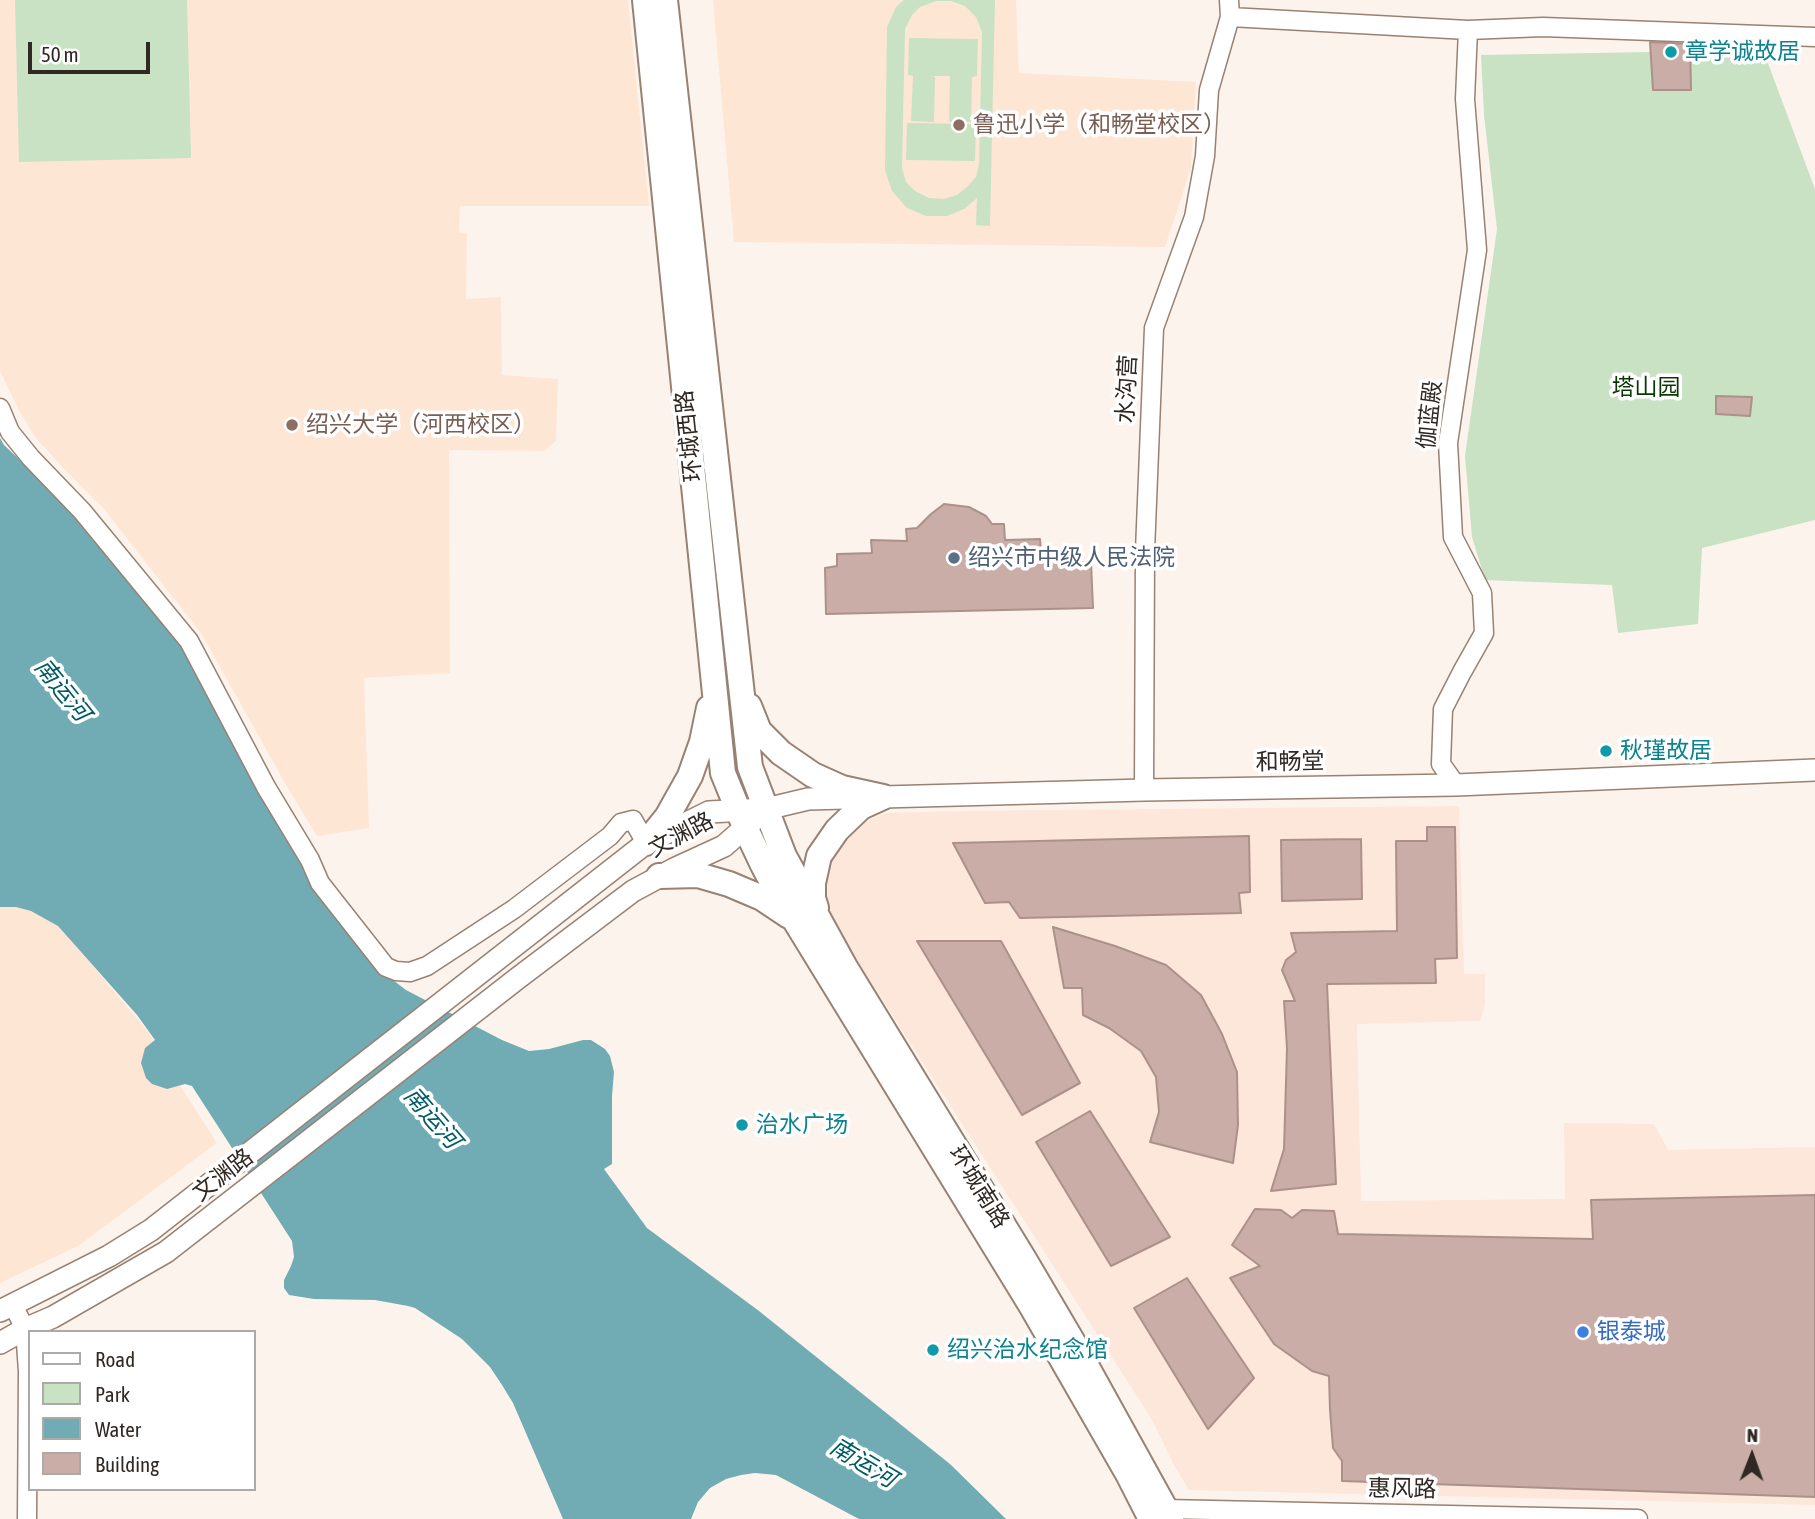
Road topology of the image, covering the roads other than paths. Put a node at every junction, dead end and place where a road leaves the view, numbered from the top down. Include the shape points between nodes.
1 (645, 0) edge
2 (665, 0) edge
3 (1229, 9) edge
4 (1468, 30) junction
5 (1815, 37) edge
6 (0, 408) edge
7 (739, 667) junction
8 (713, 669) junction
9 (1815, 770) edge
10 (1455, 785) junction
11 (1144, 790) junction
12 (883, 797) junction
13 (766, 809) junction
14 (742, 819) junction
15 (646, 843) junction
16 (773, 860) junction
17 (659, 876) junction
18 (793, 919) junction
19 (824, 928) junction
20 (6, 1308) edge
21 (25, 1329) junction
22 (0, 1343) edge
23 (1162, 1516) edge
24 (27, 1519) edge
25 (1638, 1519) edge

1 - 8 main road, 环城西路
2 - 7 main road, 环城西路
3 - 4 street
3 - 11 street, 水沟营 via 1209,90 1195,217 1154,328 1144,551
4 - 5 street via 1543,27
4 - 10 street, 伽蓝殿 via 1465,99 1477,250 1448,443 1453,537 1482,593 1484,633 1443,709 1441,764
6 - 15 street via 10,432 31,458 82,511 190,642 320,883 386,967 410,972 427,966 514,909 621,823 633,820
7 - 12 main road via 760,731 781,753 842,788
7 - 13 main road, 环城西路 via 750,766
8 - 14 main road, 环城西路 via 723,773
8 - 15 main road via 705,730 690,776
9 - 10 street, 和畅堂
10 - 11 street, 和畅堂
11 - 12 street, 和畅堂
12 - 13 street, 和畅堂 via 808,799
12 - 19 main road via 861,807 819,856 813,898
13 - 14 street, 文渊路
13 - 16 main road, 环城西路
14 - 15 street, 文渊路 via 709,812
14 - 16 main road, 环城西路
14 - 17 street, 文渊路 via 724,846
15 - 20 street, 文渊路 via 151,1230
16 - 18 main road, 环城南路
16 - 19 main road, 环城南路
17 - 18 main road via 698,876 729,884 762,898
17 - 21 street, 文渊路 via 518,978 166,1252
18 - 23 main road, 环城南路 via 1032,1307 1128,1474
19 - 23 main road, 环城南路 via 1056,1314
20 - 21 street
21 - 22 street, 文渊路
21 - 24 street
23 - 25 street, 惠风路

